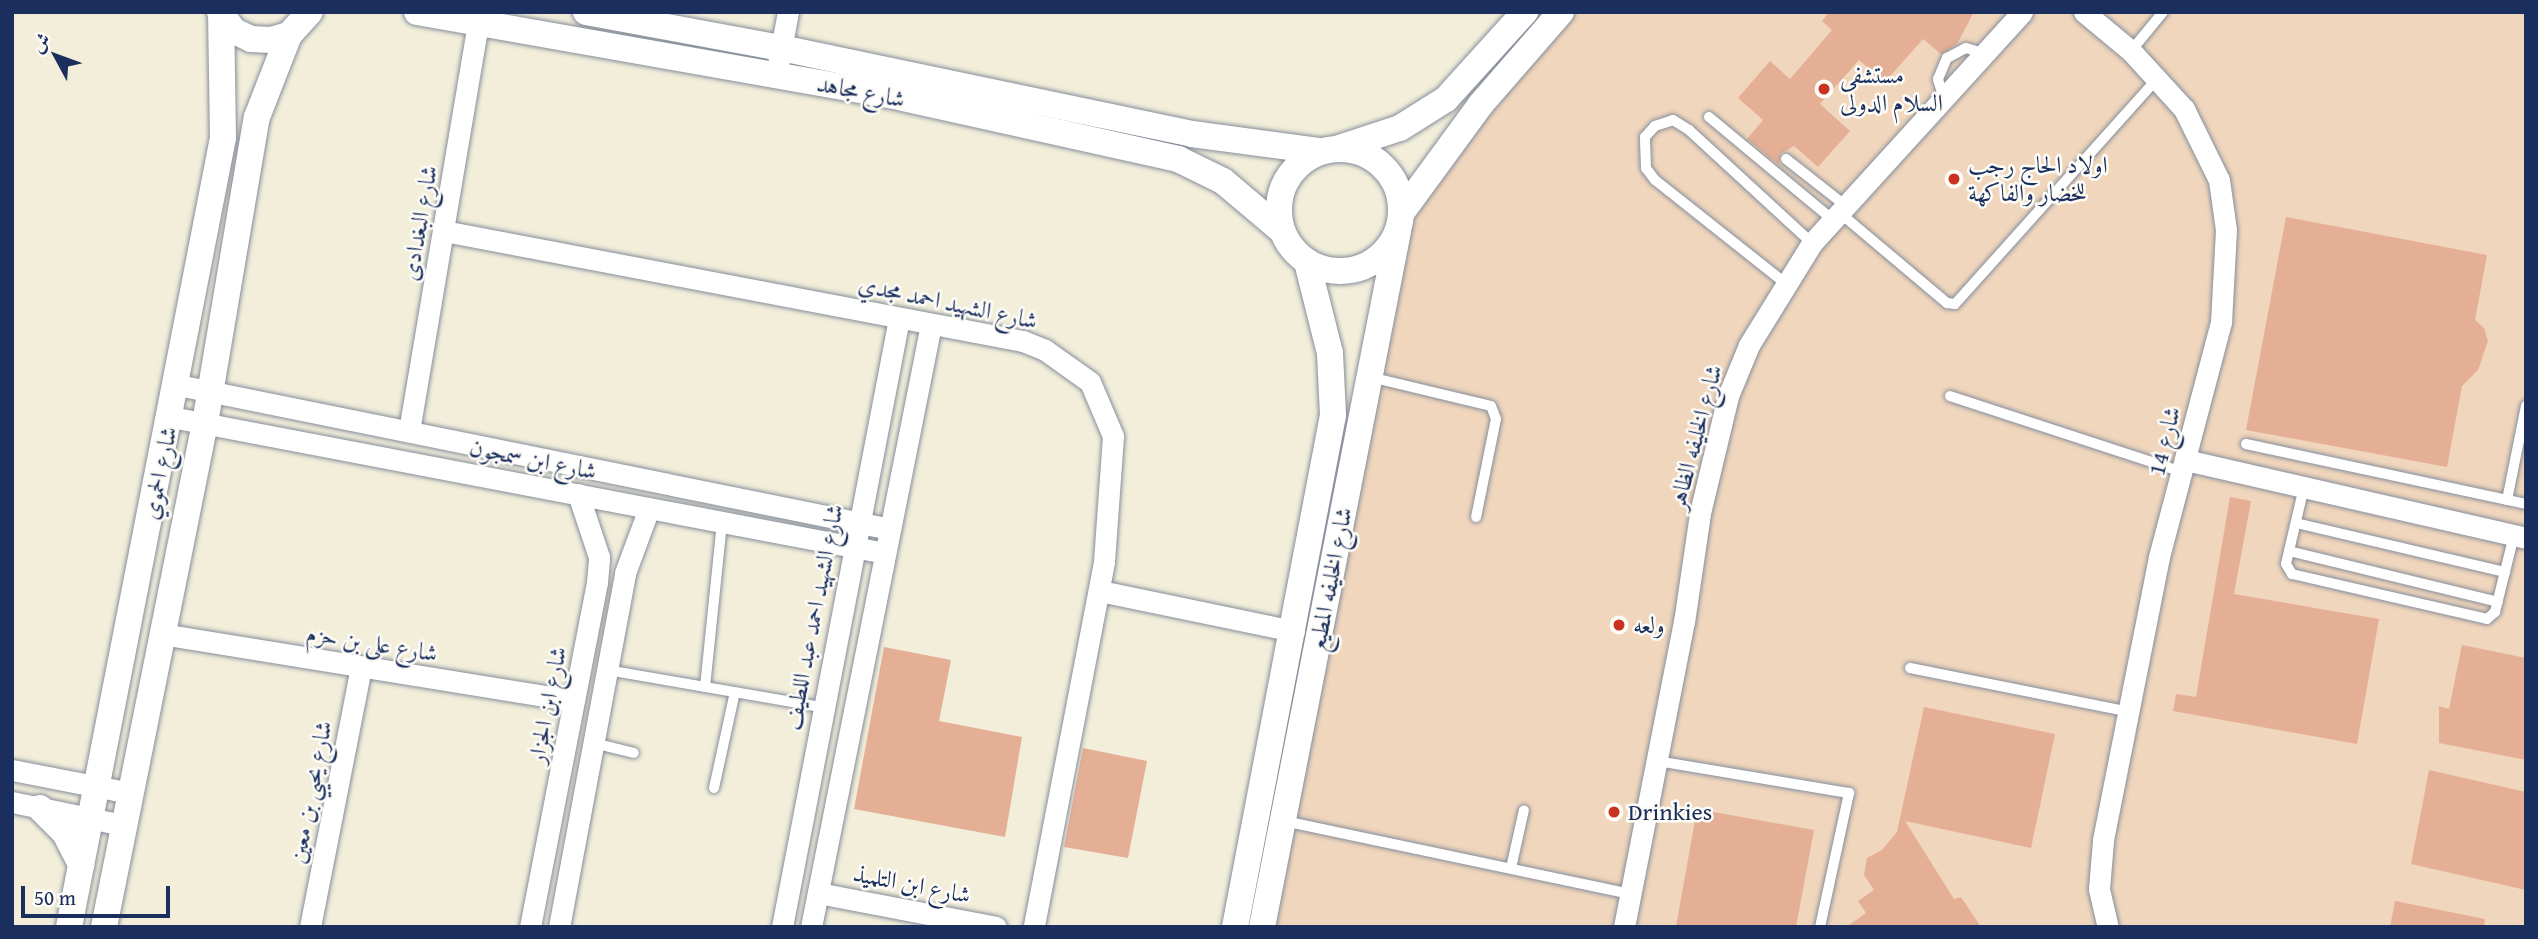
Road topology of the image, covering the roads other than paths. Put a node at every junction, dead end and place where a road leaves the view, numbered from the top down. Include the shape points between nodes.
1 (310, 12) edge
2 (417, 12) edge
3 (586, 12) edge
4 (788, 12) edge
5 (1525, 12) edge
6 (1561, 12) edge
7 (2022, 12) edge
8 (2084, 12) edge
9 (2163, 12) edge
10 (220, 14) edge
11 (478, 23) junction
12 (289, 35) junction
13 (781, 48) junction
14 (2131, 51) junction
15 (776, 75) junction
16 (2158, 78) junction
17 (1709, 117) dead end
18 (1329, 150) junction
19 (1786, 159) dead end
20 (1840, 213) junction
21 (1400, 221) junction
22 (1281, 230) junction
23 (444, 231) junction
24 (1812, 243) junction
25 (1307, 262) junction
26 (1785, 282) junction
27 (899, 317) junction
28 (931, 324) junction
29 (1367, 376) junction
30 (178, 385) junction
31 (210, 391) junction
32 (1950, 396) dead end
33 (2526, 406) edge
34 (171, 417) junction
35 (205, 423) junction
36 (409, 431) junction
37 (2246, 443) dead end
38 (2185, 466) junction
39 (2304, 487) junction
40 (578, 494) junction
41 (2507, 500) junction
42 (2526, 504) edge
43 (1331, 507) junction
44 (649, 508) junction
45 (1476, 517) dead end
46 (722, 522) junction
47 (858, 523) junction
48 (2296, 523) junction
49 (890, 529) junction
50 (2520, 537) edge
51 (853, 547) junction
52 (2289, 551) junction
53 (885, 553) junction
54 (2505, 572) junction
55 (1100, 591) junction
56 (2498, 602) junction
57 (1294, 631) junction
58 (162, 634) junction
59 (361, 668) junction
60 (1910, 668) dead end
61 (607, 670) junction
62 (705, 687) junction
63 (735, 692) junction
64 (574, 701) junction
65 (822, 706) junction
66 (2126, 711) junction
67 (594, 743) junction
68 (634, 753) dead end
69 (1657, 761) junction
70 (12, 770) edge
71 (96, 787) junction
72 (714, 788) dead end
73 (130, 793) junction
74 (12, 802) edge
75 (40, 808) junction
76 (1524, 810) dead end
77 (90, 818) junction
78 (1282, 821) junction
79 (123, 825) junction
80 (81, 865) junction
81 (1511, 868) junction
82 (818, 893) junction
83 (1630, 894) junction
84 (69, 927) edge
85 (104, 927) edge
86 (310, 927) edge
87 (530, 927) edge
88 (559, 927) edge
89 (782, 927) edge
90 (811, 927) edge
91 (996, 927) edge
92 (1034, 927) edge
93 (1235, 927) edge
94 (1262, 927) edge
95 (1624, 927) edge
96 (1820, 927) edge
97 (2108, 927) edge

1 - 12 street
2 - 11 street, شارع مجاهد
3 - 13 street, شارع مجاهد
4 - 13 street
5 - 18 street via 1446,99 1400,128
6 - 21 street, شارع الخليفه المطيع via 1481,104
7 - 20 street, شارع الخليفه الظاهر
8 - 14 street, شارع 14
9 - 14 lane
10 - 12 street via 234,30 251,39
10 - 30 street, شارع الحموي via 223,138
11 - 15 street, شارع مجاهد
11 - 23 street, شارع البغدادى
12 - 31 street, شارع الحموي via 257,117
13 - 15 street
13 - 18 street, شارع مجاهد via 1192,134
14 - 16 street, شارع 14
15 - 22 street, شارع مجاهد via 1178,159 1223,181
16 - 20 lane via 1955,304 1947,303
16 - 38 street, شارع 14 via 2185,109 2204,141 2219,180 2227,230 2221,322
17 - 20 lane
18 - 21 street via 1376,160 1391,174
18 - 22 street via 1289,175 1279,202
19 - 20 lane
20 - 24 street, شارع الخليفه الظاهر
21 - 25 street via 1387,250 1370,264 1349,271 1327,271
21 - 29 street, شارع الخليفه المطيع
22 - 25 street
23 - 27 street, شارع الشهيد احمد مجدي
23 - 36 street, شارع البغدادى
24 - 26 street, شارع الخليفه الظاهر
24 - 26 lane via 1689,130 1673,120 1655,126 1645,137 1646,168 1655,180
25 - 43 street, شارع الخليفه المطيع via 1334,383
26 - 69 street, شارع الخليفه الظاهر via 1749,345 1728,396 1700,513
27 - 28 street, شارع الشهيد احمد مجدي
27 - 47 street, شارع الشهيد احمد عبد اللطيف
28 - 49 street
28 - 55 street, شارع الشهيد احمد مجدي via 1023,341 1045,350 1090,382 1113,436
29 - 43 street, شارع الخليفه المطيع
29 - 45 lane via 1491,406 1496,419
30 - 31 street, شارع ابن سمجون
30 - 34 street, شارع الحموي
31 - 35 street, شارع الحموي
31 - 36 street, شارع ابن سمجون
32 - 38 lane
33 - 41 lane
34 - 35 street, شارع ابن سمجون
34 - 71 street, شارع الحموي
35 - 40 street, شارع ابن سمجون
35 - 58 street, شارع الحموي
36 - 47 street, شارع ابن سمجون
37 - 41 lane
38 - 39 street
38 - 66 street, شارع 14
39 - 48 lane
39 - 50 street
40 - 44 street, شارع ابن سمجون
40 - 64 street, شارع ابن الجزار via 599,557
41 - 42 lane
43 - 57 street, شارع الخليفه المطيع
43 - 78 street, شارع الخليفه المطيع
44 - 46 street, شارع ابن سمجون
44 - 61 street via 629,560
46 - 51 street, شارع ابن سمجون
46 - 62 lane
47 - 49 street, شارع ابن سمجون
47 - 51 street, شارع الشهيد احمد عبد اللطيف
48 - 52 lane
48 - 54 lane
49 - 53 street
50 - 54 lane
51 - 53 street, شارع ابن سمجون
51 - 65 street, شارع الشهيد احمد عبد اللطيف
52 - 56 lane
52 - 56 lane via 2286,564 2292,574 2487,619 2493,617
53 - 82 street
54 - 56 lane
55 - 57 street
55 - 92 street, شارع الشهيد احمد مجدي
57 - 93 street, شارع الخليفه المطيع
58 - 59 street, شارع على بن حزم
58 - 73 street, شارع الحموي
59 - 64 street, شارع على بن حزم
59 - 86 street, شارع يحيي بن معين
60 - 66 lane
61 - 62 lane
61 - 67 street
62 - 63 lane
63 - 65 lane
63 - 72 lane
64 - 87 street, شارع ابن الجزار
65 - 89 street, شارع الشهيد احمد عبد اللطيف
66 - 97 street, شارع 14 via 2099,865
67 - 68 lane
67 - 88 street
69 - 83 street, شارع الخليفه الظاهر
69 - 96 lane via 1849,793
70 - 71 street
71 - 73 street
71 - 77 street, شارع الحموي
73 - 79 street, شارع الحموي
74 - 75 street
75 - 77 street
75 - 80 street via 65,833
76 - 81 lane
77 - 79 street
77 - 80 street, شارع الحموي
78 - 81 lane
78 - 94 street, شارع الخليفه المطيع
79 - 85 street, شارع الحموي
80 - 84 street, شارع الحموي
81 - 83 lane
82 - 90 street
82 - 91 street, شارع ابن التلميذ
83 - 95 street, شارع الخليفه الظاهر

